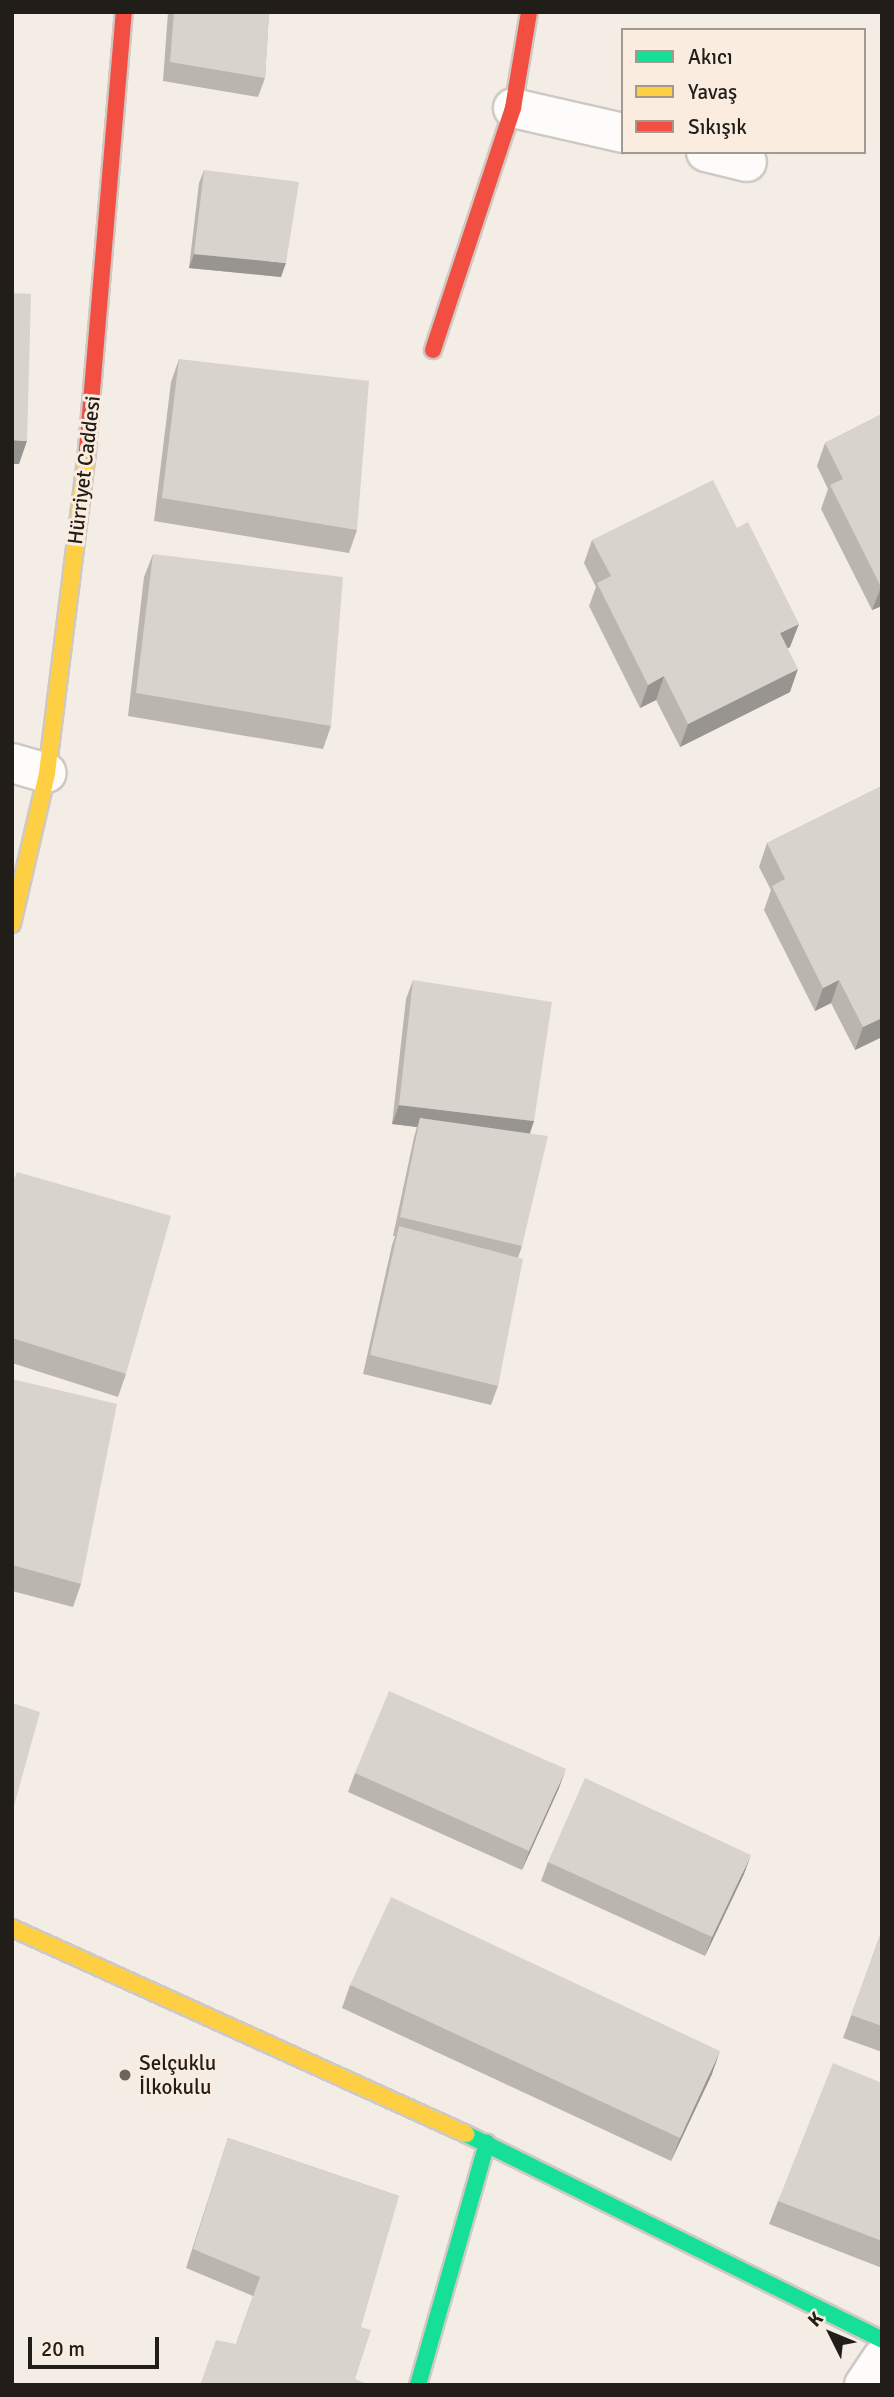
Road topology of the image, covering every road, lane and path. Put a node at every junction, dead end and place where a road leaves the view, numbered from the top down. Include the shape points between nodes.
1 (124, 12) edge
2 (528, 12) edge
3 (513, 108) junction
4 (621, 133) edge
5 (713, 154) edge
6 (747, 162) dead end
7 (433, 349) dead end
8 (30, 768) edge
9 (12, 924) edge
10 (12, 1928) edge
11 (487, 2143) junction
12 (882, 2340) edge
13 (882, 2358) edge
14 (418, 2385) edge
15 (864, 2385) edge

1 - 8 street, Hürriyet Caddesi via 94,396
2 - 3 street
3 - 4 street
3 - 7 street
5 - 6 street
8 - 9 street, Hürriyet Caddesi
10 - 11 street
11 - 12 street
11 - 14 street
13 - 15 street

